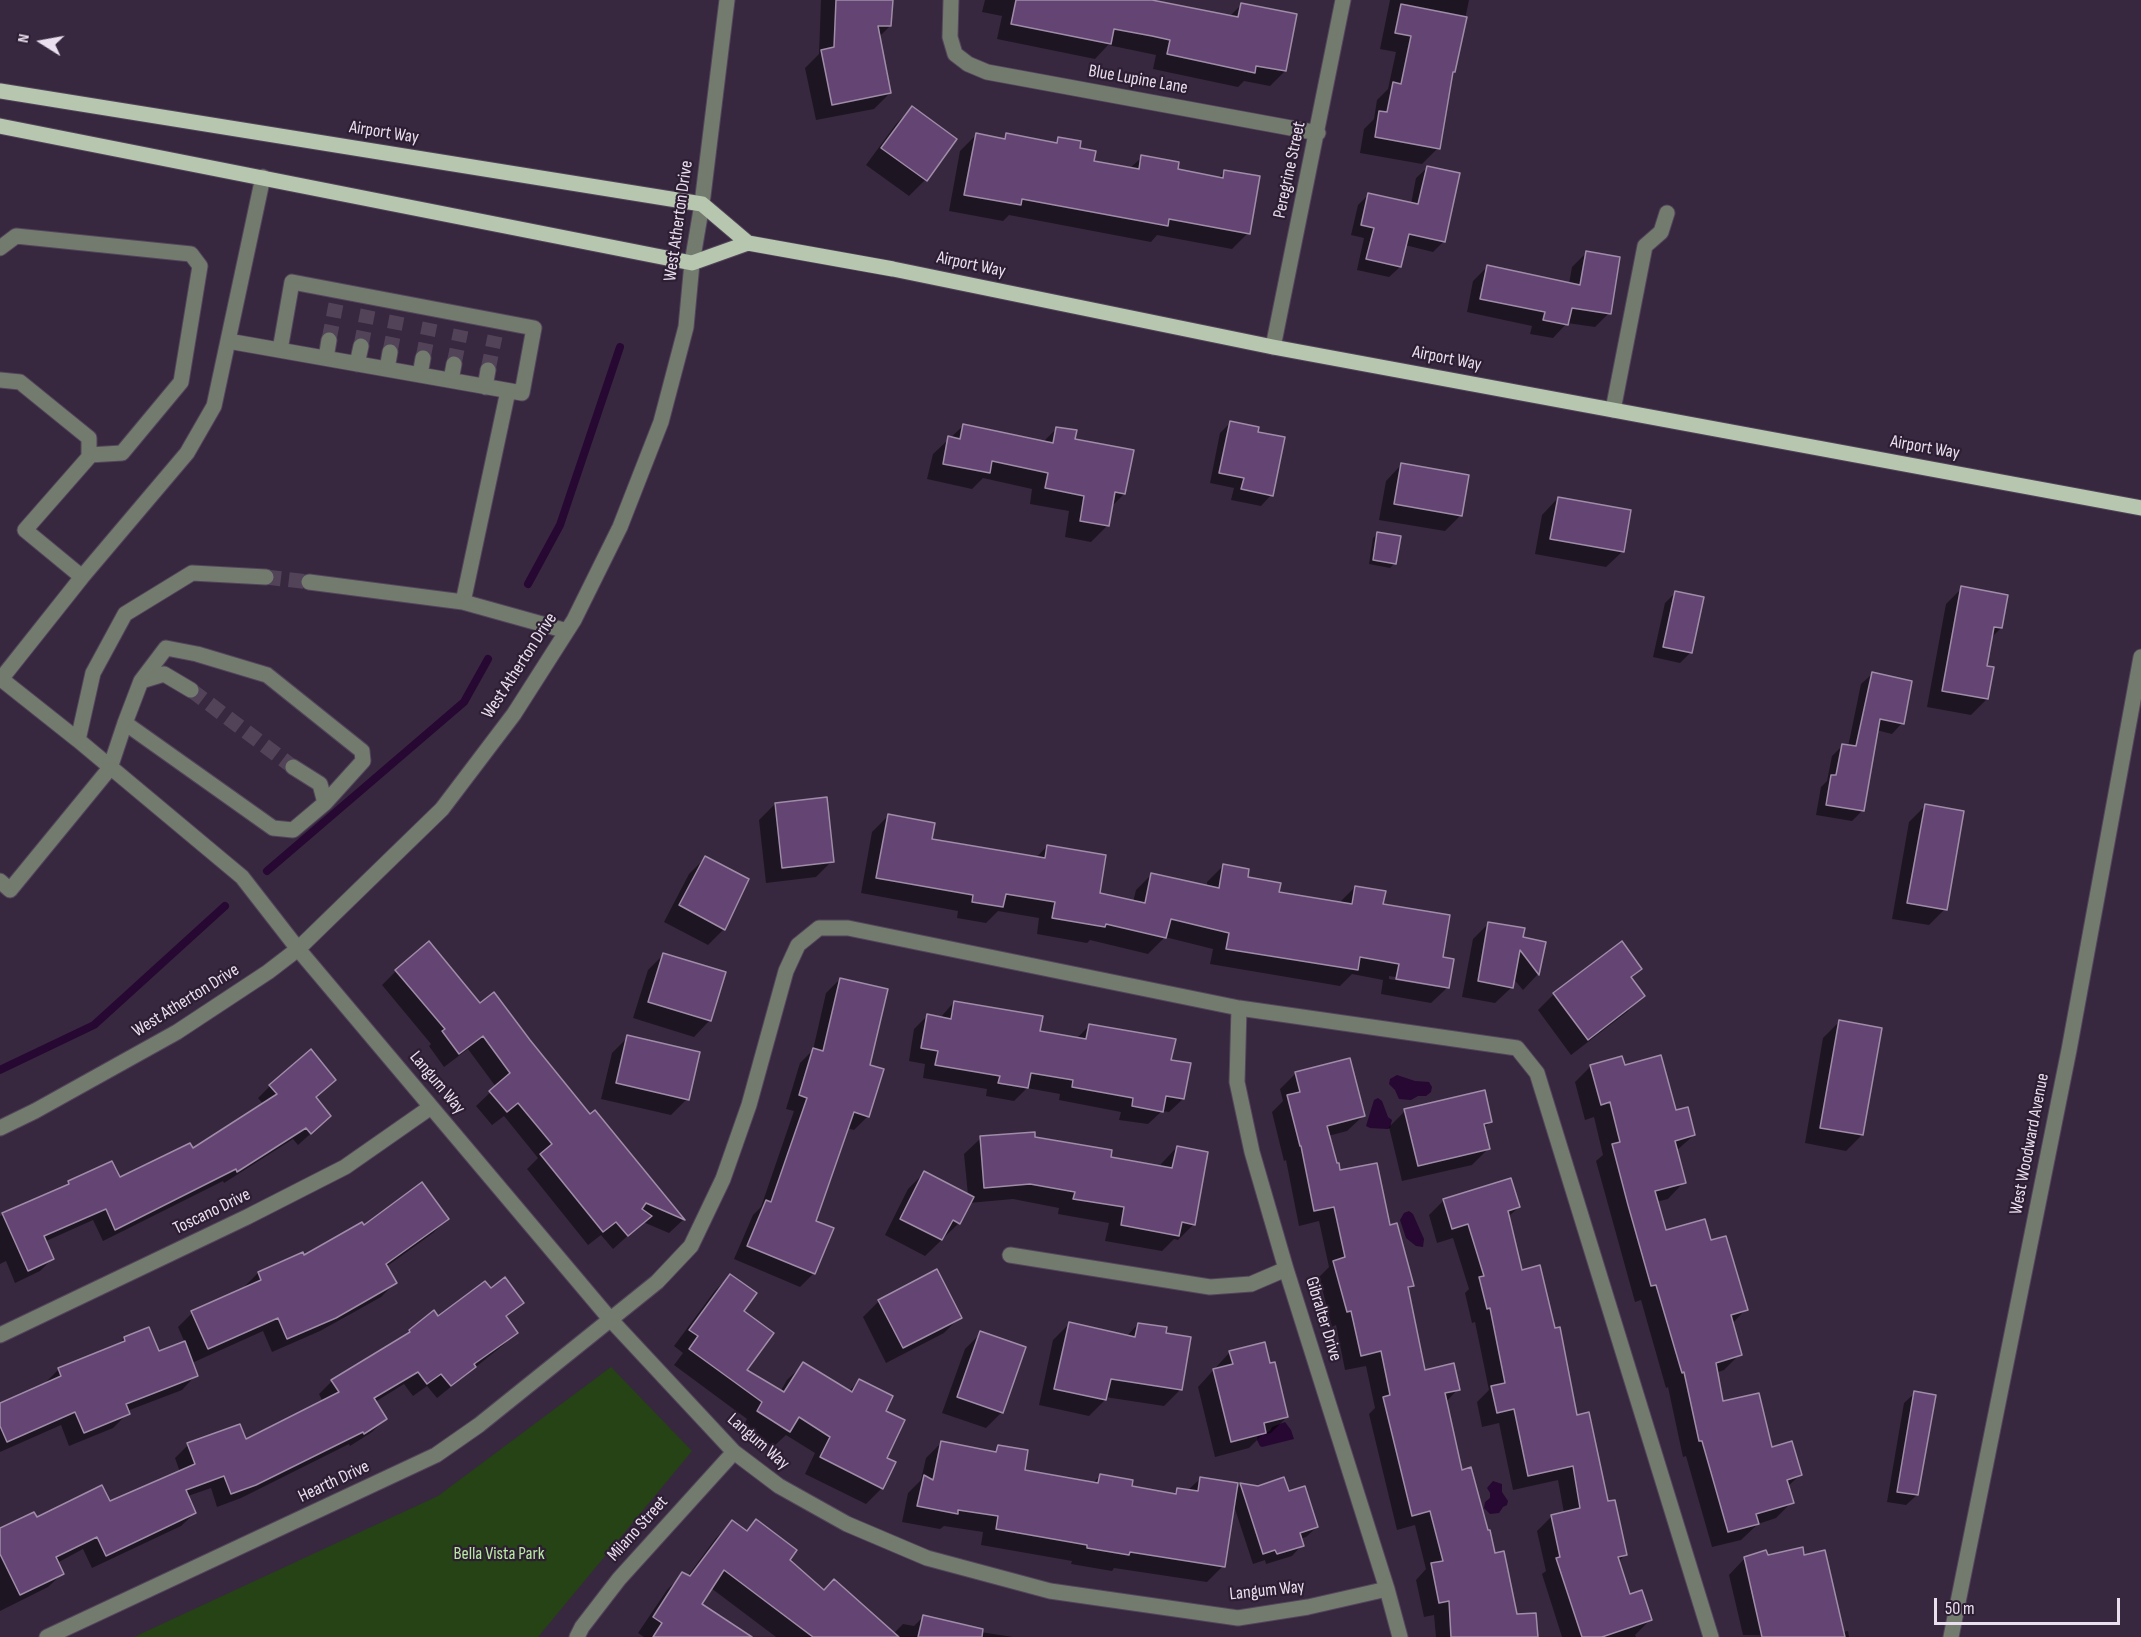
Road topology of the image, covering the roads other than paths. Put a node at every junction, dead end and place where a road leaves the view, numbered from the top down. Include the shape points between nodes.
1 (727, 0) edge
2 (951, 0) edge
3 (1343, 0) edge
4 (0, 91) edge
5 (0, 126) edge
6 (1318, 133) junction
7 (263, 177) junction
8 (702, 204) junction
9 (1666, 213) dead end
10 (748, 243) junction
11 (0, 248) edge
12 (692, 263) junction
13 (329, 340) tunnel mouth
14 (228, 341) junction
15 (361, 346) tunnel mouth
16 (1273, 347) junction
17 (280, 350) junction
18 (390, 352) tunnel mouth
19 (326, 358) junction
20 (423, 358) tunnel mouth
21 (357, 364) junction
22 (454, 364) tunnel mouth
23 (387, 369) junction
24 (488, 370) tunnel mouth
25 (420, 375) junction
26 (0, 380) edge
27 (451, 380) junction
28 (484, 387) junction
29 (508, 391) junction
30 (1613, 410) junction
31 (89, 455) junction
32 (2141, 508) edge
33 (82, 577) junction
34 (266, 577) tunnel mouth
35 (309, 582) tunnel mouth
36 (463, 602) junction
37 (567, 631) junction
38 (2141, 657) edge
39 (1, 679) edge
40 (141, 681) junction
41 (191, 690) tunnel mouth
42 (125, 723) junction
43 (78, 740) junction
44 (293, 767) tunnel mouth
45 (110, 768) junction
46 (325, 803) junction
47 (0, 881) edge
48 (298, 949) junction
49 (1239, 1008) junction
50 (431, 1107) junction
51 (0, 1128) edge
52 (1010, 1255) dead end
53 (1286, 1269) junction
54 (610, 1319) junction
55 (0, 1335) edge
56 (734, 1452) junction
57 (1387, 1589) junction
58 (47, 1637) edge
59 (577, 1637) edge
60 (1400, 1637) edge
61 (1711, 1637) edge
62 (1951, 1637) edge

1 - 8 street, West Atherton Drive
2 - 6 street, Blue Lupine Lane via 955,54 987,72
3 - 6 street, Peregrine Street
4 - 8 main road, Airport Way
5 - 7 main road
6 - 16 street, Peregrine Street
7 - 12 main road
7 - 14 street
8 - 10 main road
8 - 12 street, West Atherton Drive
9 - 30 street via 1661,232 1645,246
10 - 12 main road, Airport Way
10 - 16 main road, Airport Way
11 - 31 street via 16,236 191,254 200,266 181,382 122,453
12 - 37 street, West Atherton Drive via 686,327 661,422 620,527
13 - 19 street
14 - 17 street
14 - 33 street via 214,406 188,453
15 - 21 street
16 - 30 main road, Airport Way
17 - 19 street
17 - 29 street via 292,282 337,297 497,329 534,328 522,393
18 - 23 street
19 - 21 street
20 - 25 street
21 - 23 street
22 - 27 street
23 - 25 street
24 - 28 street
25 - 27 street
26 - 31 street via 20,382 89,438
27 - 28 street
28 - 29 street
29 - 36 street
30 - 32 main road, Airport Way
31 - 33 street via 25,530
33 - 39 street
34 - 43 street via 192,573 125,614 93,673
35 - 36 street
36 - 37 street
37 - 48 street, West Atherton Drive via 514,714 442,809
38 - 62 street, West Woodward Avenue via 2071,1038
39 - 43 street, Langum Way
40 - 41 street via 164,674
40 - 42 street
40 - 46 street via 166,648 267,675 362,751 363,761
42 - 45 street
42 - 46 street via 273,828 293,830
43 - 45 street, Langum Way
44 - 46 street via 320,784
45 - 47 street via 10,890
45 - 48 street, Langum Way via 242,877
48 - 50 street, Langum Way
48 - 51 street, West Atherton Drive via 177,1032
49 - 53 street, Gibralter Drive via 1237,1082 1252,1152
49 - 54 street, Hearth Drive via 848,928 819,928 798,945 786,971 749,1105 723,1179 691,1246 657,1282
49 - 61 street, Hearth Drive via 1517,1048 1537,1073
50 - 54 street, Langum Way
50 - 55 street, Toscano Drive via 345,1167
52 - 53 street via 1210,1287 1251,1284
53 - 57 street, Gibralter Drive
54 - 56 street, Langum Way
54 - 58 street, Hearth Drive via 436,1455
56 - 57 street, Langum Way via 779,1486 847,1524 927,1558 1050,1591 1238,1618
56 - 59 street, Milano Street via 619,1579
57 - 60 street, Gibralter Drive

